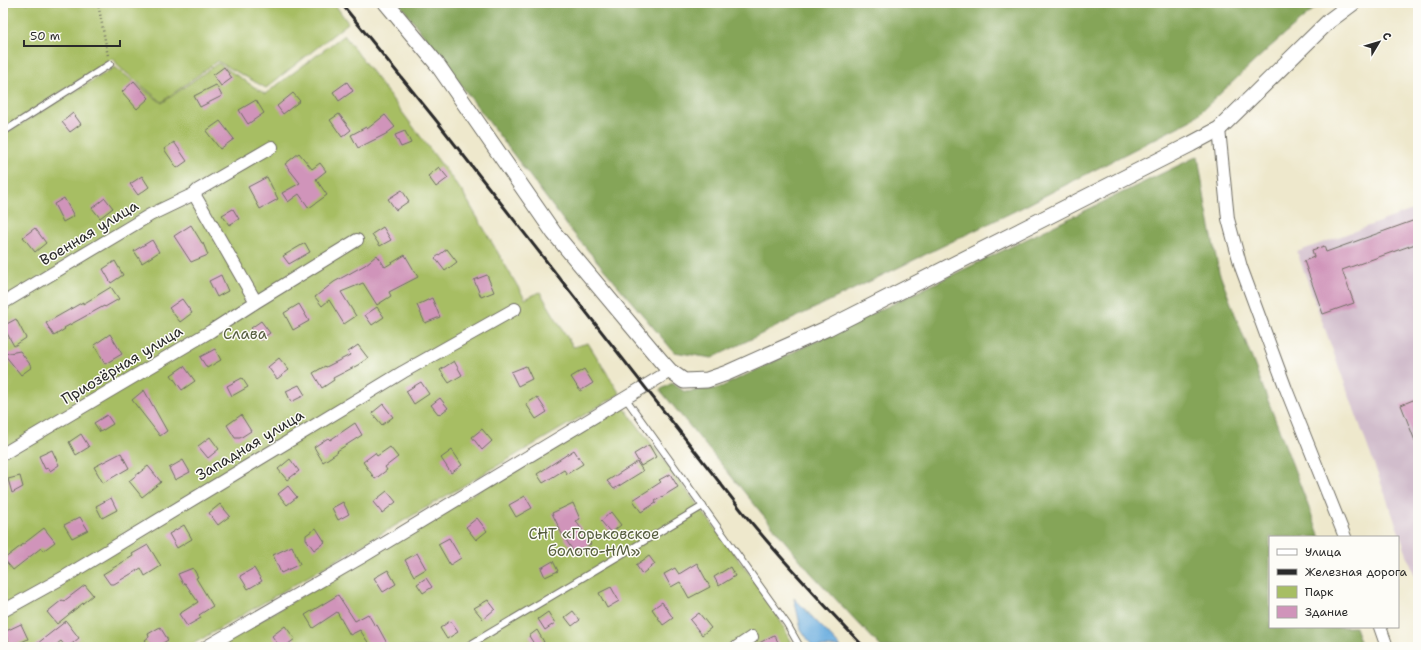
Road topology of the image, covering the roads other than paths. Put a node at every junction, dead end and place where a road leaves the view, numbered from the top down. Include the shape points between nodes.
1 (386, 3) edge
2 (1352, 3) edge
3 (110, 64) road end
4 (1219, 128) junction
5 (3, 132) edge
6 (272, 147) dead end
7 (194, 194) junction
8 (357, 240) dead end
9 (3, 302) edge
10 (256, 302) junction
11 (515, 309) dead end
12 (670, 371) junction
13 (626, 399) junction
14 (3, 454) edge
15 (703, 506) junction
16 (1345, 536) edge
17 (3, 611) edge
18 (1380, 628) edge
19 (752, 637) dead end
20 (206, 647) edge
21 (466, 647) edge
22 (737, 647) edge
23 (800, 647) edge
24 (1387, 647) edge

1 - 12 street via 437,64 554,233
2 - 4 street via 1329,21
3 - 5 lane
4 - 12 street via 843,321 727,373 707,380 684,381
4 - 16 street via 1228,219 1241,267
6 - 7 street, Военная улица
7 - 9 street, Военная улица via 150,215
7 - 10 street
8 - 10 street, Приозёрная улица
10 - 14 street, Приозёрная улица
11 - 17 street, Западная улица via 403,372 66,576
12 - 13 street
13 - 15 lane
13 - 20 street
15 - 21 lane
15 - 23 lane via 787,624
18 - 24 street
19 - 22 street

